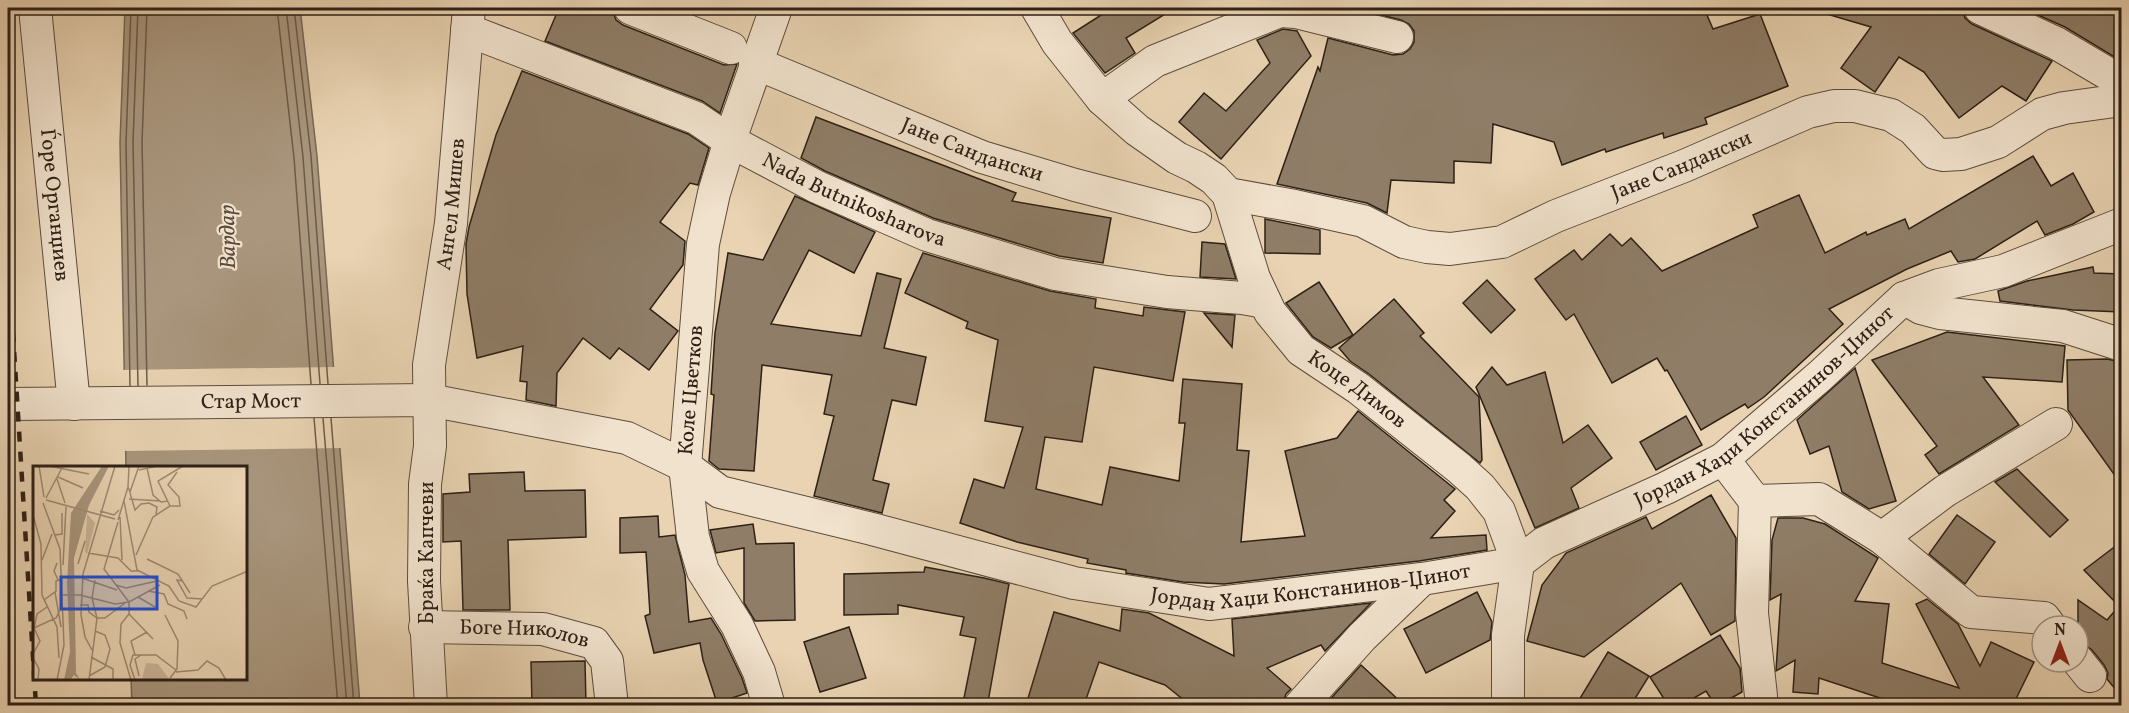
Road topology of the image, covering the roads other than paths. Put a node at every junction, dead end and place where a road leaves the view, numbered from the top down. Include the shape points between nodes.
1 (35, 8) edge
2 (630, 8) edge
3 (776, 8) edge
4 (1036, 8) edge
5 (1980, 8) edge
6 (1237, 16) edge
7 (468, 19) edge
8 (1397, 37) dead end
9 (743, 56) junction
10 (2121, 82) edge
11 (1102, 99) junction
12 (2121, 100) edge
13 (730, 141) junction
14 (1228, 194) junction
15 (1195, 216) dead end
16 (2121, 224) edge
17 (1904, 298) junction
18 (1265, 302) junction
19 (2121, 345) edge
20 (429, 400) junction
21 (8, 404) edge
22 (74, 404) junction
23 (2056, 424) dead end
24 (1724, 459) junction
25 (685, 466) junction
26 (1755, 501) junction
27 (1882, 538) junction
28 (1518, 563) junction
29 (1422, 579) junction
30 (2030, 617) edge
31 (426, 627) junction
32 (1761, 696) dead end
33 (431, 705) edge
34 (612, 705) edge
35 (769, 705) edge
36 (1299, 705) edge
37 (1508, 705) edge

1 - 22 street, Ѓоре Органџиев
2 - 9 street, Јане Сандански
3 - 9 street, Коле Цветков
4 - 11 street
5 - 10 street via 2056,43
6 - 8 street via 1288,11
6 - 11 street via 1155,62
7 - 13 street, Nada Butnikosharova via 696,118
7 - 20 street, Ангел Мишев via 451,223 429,365
9 - 13 street, Коле Цветков
9 - 15 street, Јане Сандански via 982,157
11 - 14 street via 1137,130 1205,173
12 - 14 street, Јане Сандански via 2042,114 1998,142 1961,154 1943,155 1935,153 1914,129 1891,115 1855,106 1834,106 1808,112 1502,242 1450,249 1404,242 1363,221
13 - 18 street, Nada Butnikosharova via 817,187 927,235 1044,270 1167,292
13 - 25 street, Коле Цветков via 703,244
14 - 18 street, Коце Димов
16 - 17 street, Јордан Хаџи Констанинов-Џинот via 2003,271 1939,285
17 - 19 street via 1940,314 2063,326
17 - 24 street, Јордан Хаџи Констанинов-Џинот
18 - 28 street, Коце Димов via 1301,350 1358,388 1480,487 1499,511
20 - 22 street, Стар Мост
20 - 25 street, Јордан Хаџи Констанинов-Џинот via 627,438
20 - 31 street, Браќа Капчеви via 423,582
21 - 22 street
23 - 27 street via 1945,491
24 - 26 street
24 - 28 street, Јордан Хаџи Констанинов-Џинот via 1544,543
25 - 29 street, Јордан Хаџи Констанинов-Џинот via 720,492 1074,583 1209,604
25 - 35 street, Коле Цветков via 693,537 703,571 736,625 759,672
26 - 27 street via 1819,499
26 - 32 street via 1752,613
27 - 30 street via 1971,612
28 - 29 street, Јордан Хаџи Констанинов-Џинот
28 - 37 street via 1508,635
29 - 36 street
31 - 33 street, Браќа Капчеви
31 - 34 street, Боге Николов via 543,629 594,643 607,661

